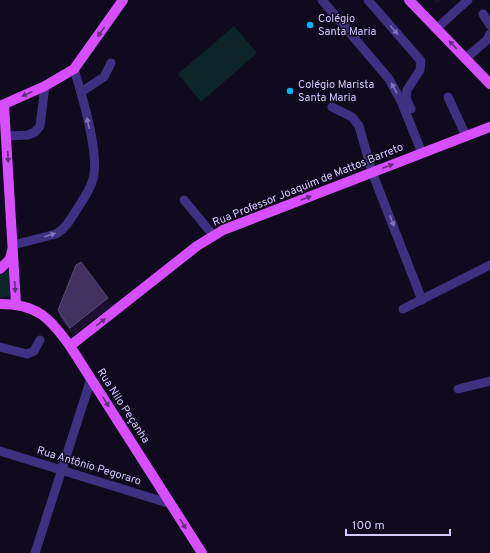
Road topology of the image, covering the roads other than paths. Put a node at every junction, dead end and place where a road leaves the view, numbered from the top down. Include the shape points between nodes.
1 (123, 0) edge
2 (322, 0) edge
3 (368, 0) edge
4 (409, 0) edge
5 (468, 0) edge
6 (483, 14) dead end
7 (490, 25) edge
8 (437, 28) junction
9 (490, 34) edge
10 (466, 58) junction
11 (111, 63) dead end
12 (74, 69) junction
13 (490, 84) edge
14 (45, 86) junction
15 (81, 92) junction
16 (448, 96) dead end
17 (2, 105) edge
18 (332, 107) dead end
19 (489, 128) edge
20 (6, 136) junction
21 (466, 136) junction
22 (425, 152) junction
23 (372, 172) junction
24 (184, 200) dead end
25 (213, 235) junction
26 (13, 246) junction
27 (490, 265) edge
28 (0, 269) edge
29 (422, 300) junction
30 (0, 304) edge
31 (16, 304) junction
32 (403, 309) dead end
33 (40, 340) dead end
34 (70, 346) junction
35 (0, 347) edge
36 (91, 378) junction
37 (490, 380) edge
38 (458, 389) dead end
39 (0, 451) edge
40 (62, 470) junction
41 (171, 504) junction
42 (35, 553) edge
43 (202, 553) edge

1 -> 12 main road
22 -> 2 street via 389,79
3 -> 22 street via 421,61 420,70 407,90 406,98
4 - 8 main road
5 - 8 street
6 - 7 street
10 -> 8 main road
9 - 10 street via 487,40
10 - 13 main road
11 - 15 street via 104,77
12 - 14 main road
12 - 15 street
14 -> 17 main road
14 - 20 street via 40,126 28,135
26 -> 15 street via 62,231 92,181 94,155
16 - 21 street
17 - 20 main road
18 - 23 street via 356,121
19 - 21 main road, Rua Professor Joaquim de Mattos Barreto
20 -> 26 main road
21 - 22 main road, Rua Professor Joaquim de Mattos Barreto
23 -> 22 main road, Rua Professor Joaquim de Mattos Barreto
25 -> 23 main road, Rua Professor Joaquim de Mattos Barreto
23 -> 29 street
24 - 25 street
34 -> 25 main road, Rua Professor Joaquim de Mattos Barreto
26 - 28 main road via 10,259
26 -> 31 main road
27 - 29 street
29 - 32 street
30 - 31 main road, Rua Nilo Peçanha
31 - 34 main road, Rua Nilo Peçanha via 45,317 54,324
33 - 35 street via 34,351 27,354
34 - 36 main road, Rua Nilo Peçanha
36 - 40 street
36 -> 41 main road, Rua Nilo Peçanha
37 - 38 street
39 - 40 street, Rua Antônio Pegoraro
40 - 41 street, Rua Antônio Pegoraro
40 - 42 street
41 -> 43 main road, Rua Nilo Peçanha

